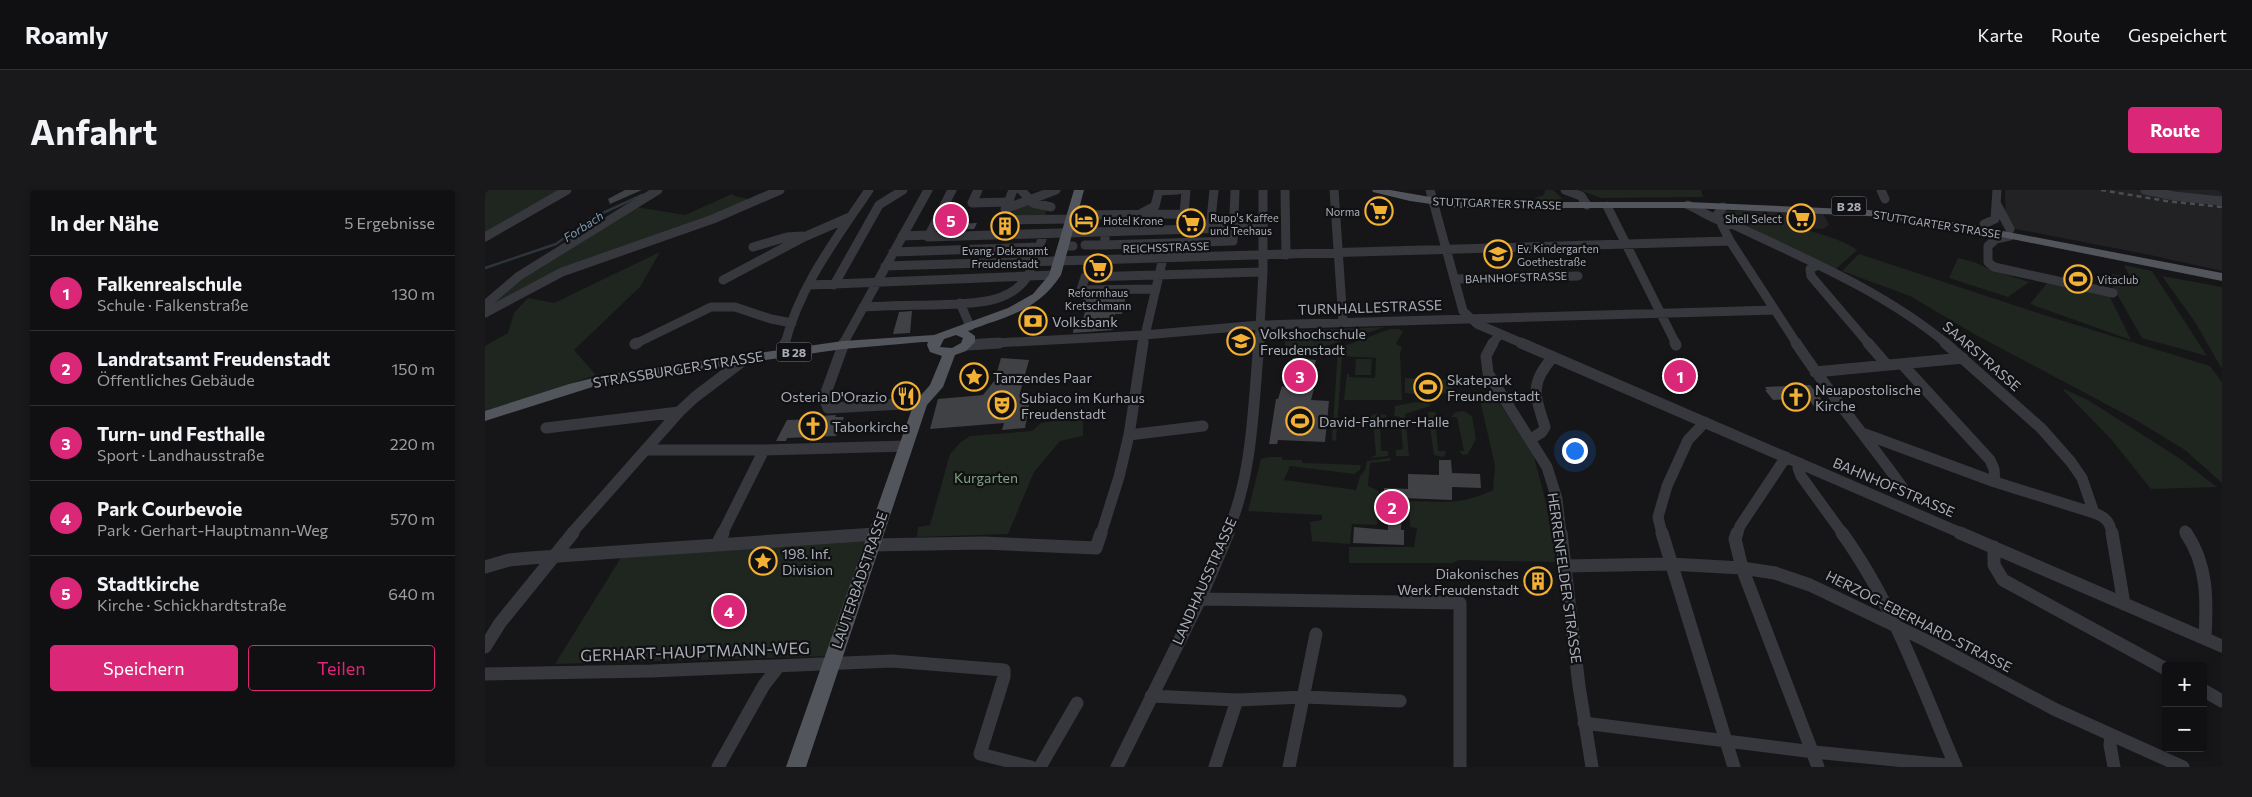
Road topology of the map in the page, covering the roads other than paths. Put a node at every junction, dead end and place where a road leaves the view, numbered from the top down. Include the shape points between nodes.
1 (567, 190) edge
2 (658, 190) edge
3 (779, 190) edge
4 (869, 190) edge
5 (903, 190) edge
6 (928, 190) edge
7 (952, 190) edge
8 (978, 190) edge
9 (987, 190) edge
10 (1013, 190) edge
11 (1021, 190) edge
12 (1055, 190) edge
13 (1079, 190) edge
14 (1159, 190) edge
15 (1178, 190) edge
16 (1186, 190) edge
17 (1214, 190) edge
18 (1235, 190) edge
19 (1263, 190) edge
20 (1285, 190) edge
21 (1334, 190) edge
22 (1377, 190) edge
23 (1430, 190) edge
24 (1564, 190) edge
25 (1881, 190) edge
26 (1997, 190) edge
27 (2145, 190) edge
28 (1885, 199) dead end
29 (1028, 200) junction
30 (1713, 201) junction
31 (2222, 201) edge
32 (1435, 202) junction
33 (977, 203) junction
34 (1996, 203) junction
35 (1007, 205) junction
36 (1575, 205) junction
37 (1587, 205) junction
38 (1688, 205) junction
39 (1607, 206) junction
40 (1051, 207) dead end
41 (1723, 207) junction
42 (857, 208) junction
43 (877, 208) junction
44 (1142, 213) junction
45 (1073, 217) junction
46 (850, 218) junction
47 (1001, 220) junction
48 (1719, 222) junction
49 (1263, 227) junction
50 (1235, 228) junction
51 (1984, 228) junction
52 (1210, 229) junction
53 (1106, 232) junction
54 (1067, 233) junction
55 (2010, 233) junction
56 (1043, 234) junction
57 (994, 235) junction
58 (902, 236) junction
59 (928, 236) junction
60 (485, 237) edge
61 (804, 237) junction
62 (1730, 241) junction
63 (1627, 244) junction
64 (1085, 245) dead end
65 (1103, 246) junction
66 (1987, 246) junction
67 (753, 247) dead end
68 (1448, 250) junction
69 (893, 252) junction
70 (1337, 254) junction
71 (1263, 255) junction
72 (1286, 255) junction
73 (1163, 258) junction
74 (1034, 261) junction
75 (1060, 261) junction
76 (1817, 265) junction
77 (885, 266) junction
78 (2222, 271) edge
79 (1263, 272) junction
80 (1159, 274) junction
81 (1055, 275) junction
82 (1028, 276) junction
83 (1578, 276) dead end
84 (2222, 277) edge
85 (1455, 279) junction
86 (723, 280) dead end
87 (876, 283) junction
88 (809, 285) junction
89 (834, 285) junction
90 (1156, 289) junction
91 (2113, 293) dead end
92 (960, 303) junction
93 (485, 305) edge
94 (863, 307) junction
95 (1775, 310) junction
96 (485, 313) edge
97 (1661, 314) junction
98 (1468, 318) junction
99 (1343, 322) junction
100 (791, 323) junction
101 (1260, 325) junction
102 (966, 335) junction
103 (1144, 335) junction
104 (1499, 335) junction
105 (635, 344) dead end
106 (843, 345) junction
107 (1676, 345) dead end
108 (942, 348) junction
109 (783, 353) junction
110 (1553, 357) junction
111 (1963, 358) junction
112 (744, 360) junction
113 (1902, 364) junction
114 (1887, 365) junction
115 (1815, 372) junction
116 (923, 399) junction
117 (871, 406) joint
118 (828, 408) joint
119 (679, 412) junction
120 (485, 416) edge
121 (1705, 422) junction
122 (1203, 426) dead end
123 (546, 428) dead end
124 (1863, 433) junction
125 (1129, 435) junction
126 (1531, 440) junction
127 (907, 446) junction
128 (645, 450) junction
129 (764, 450) junction
130 (1786, 457) junction
131 (1800, 463) junction
132 (1995, 482) junction
133 (1903, 488) dead end
134 (2094, 513) junction
135 (2185, 531) dead end
136 (873, 539) junction
137 (717, 545) junction
138 (1994, 547) junction
139 (552, 556) junction
140 (1670, 564) junction
141 (1564, 566) junction
142 (485, 567) edge
143 (1742, 568) junction
144 (1200, 599) junction
145 (2124, 604) junction
146 (1896, 627) junction
147 (1316, 634) dead end
148 (2205, 638) junction
149 (2222, 646) edge
150 (485, 647) edge
151 (831, 664) junction
152 (779, 666) junction
153 (2162, 668) edge
154 (485, 674) edge
155 (2207, 692) edge
156 (1151, 696) junction
157 (1304, 697) junction
158 (1237, 700) junction
159 (1400, 701) dead end
160 (2222, 701) edge
161 (1077, 703) dead end
162 (1584, 723) junction
163 (2111, 736) junction
164 (1727, 740) junction
165 (1814, 752) junction
166 (719, 767) edge
167 (795, 767) edge
168 (1031, 767) edge
169 (1040, 767) edge
170 (1117, 767) edge
171 (1215, 767) edge
172 (1289, 767) edge
173 (1460, 767) edge
174 (1591, 767) edge
175 (1734, 767) edge
176 (1819, 767) edge
177 (1956, 767) edge
178 (2114, 767) edge
179 (2183, 767) edge

1 - 60 street
2 - 93 street via 519,276
3 - 96 street via 713,219 562,272
4 - 42 street
5 - 43 street
6 - 58 street
7 - 59 street
8 - 33 street
9 - 33 street
10 - 35 street
11 - 29 street
12 - 29 street
13 - 45 main road, B 28
14 - 15 street
14 - 44 street via 1155,206
16 - 44 street via 1184,214
17 - 52 street
18 - 50 street
19 - 49 street, LANDHAUSSTRASSE
20 - 72 street
21 - 70 street
22 - 32 main road, STUTTGARTER STRASSE / B 28
23 - 32 street, BAHNHOFSTRASSE
24 - 36 street
24 - 37 street via 1581,196
25 - 28 street
26 - 34 street
27 - 31 street
29 - 35 street
29 - 40 street
30 - 37 main road, STUTTGARTER STRASSE / B 28
30 - 38 main road, B 28
30 - 51 main road, STUTTGARTER STRASSE / B 28 via 1876,208
32 - 36 main road, STUTTGARTER STRASSE / B 28
32 - 68 street, BAHNHOFSTRASSE
33 - 35 street
34 - 51 street via 1994,221
34 - 55 street
35 - 47 street
36 - 37 main road, STUTTGARTER STRASSE / B 28
37 - 39 main road, STUTTGARTER STRASSE / B 28
38 - 39 main road, STUTTGARTER STRASSE / B 28
38 - 41 main road, STUTTGARTER STRASSE / B 28
38 - 48 street, B 28
39 - 63 street
41 - 48 street via 1717,215
41 - 51 main road, STUTTGARTER STRASSE / B 28 via 1869,213
42 - 43 street
42 - 46 street
43 - 89 street
44 - 45 street
45 - 47 street
45 - 54 main road, B 28
46 - 61 street
46 - 88 street
47 - 57 street
48 - 62 street
48 - 76 street, SAARSTRASSE via 1733,225
49 - 50 street
49 - 71 street, LANDHAUSSTRASSE
50 - 52 street
50 - 65 street via 1233,241
51 - 55 main road, STUTTGARTER STRASSE / B 28
51 - 66 street
52 - 53 street
53 - 54 street
53 - 65 street
54 - 56 street
54 - 75 main road, B 28 via 1069,246
55 - 66 street
55 - 78 main road, STUTTGARTER STRASSE / B 28
55 - 84 main road, STUTTGARTER STRASSE / B 28
56 - 57 street
56 - 69 street via 1039,247
57 - 59 street
58 - 59 street
58 - 69 street
61 - 67 street via 787,237
61 - 86 street
62 - 63 street, REICHSSTRASSE
62 - 95 street
63 - 68 street, REICHSSTRASSE
63 - 97 street
64 - 65 street
66 - 91 street via 1988,262 2002,270
68 - 70 street, REICHSSTRASSE
68 - 85 street, BAHNHOFSTRASSE
69 - 77 street
70 - 72 street, REICHSSTRASSE
70 - 99 street
71 - 72 street, REICHSSTRASSE
71 - 73 street, REICHSSTRASSE
71 - 79 street, LANDHAUSSTRASSE
73 - 75 street, REICHSSTRASSE
73 - 80 street
74 - 75 street, REICHSSTRASSE
74 - 77 street, REICHSSTRASSE
74 - 82 street
75 - 81 main road, B 28
76 - 111 street, SAARSTRASSE via 1895,306
76 - 114 street via 1810,269 1811,276
77 - 87 street
79 - 80 street
79 - 101 street, LANDHAUSSTRASSE
80 - 90 street
80 - 90 street via 1085,277 1081,290
81 - 82 street
81 - 102 main road, B 28 via 1049,287 1034,299
82 - 87 street
82 - 92 street via 1007,294
83 - 85 street, BAHNHOFSTRASSE
85 - 98 street, BAHNHOFSTRASSE via 1463,311
87 - 89 street
87 - 94 street
88 - 89 street
88 - 100 street
90 - 103 street
92 - 94 street
92 - 102 street
94 - 106 street
95 - 97 street, TURNHALLESTRASSE
95 - 115 street
97 - 98 street, TURNHALLESTRASSE
97 - 107 street
98 - 99 street, TURNHALLESTRASSE
98 - 104 street, BAHNHOFSTRASSE
99 - 101 street, TURNHALLESTRASSE
100 - 105 street via 725,305 711,307
100 - 109 street
101 - 103 street, TURNHALLESTRASSE
101 - 144 street, LANDHAUSSTRASSE via 1249,454 1243,484 1227,536
102 - 103 street, TURNHALLESTRASSE
102 - 108 main road, B 28
102 - 108 main road, B 28 via 945,334
103 - 125 street
104 - 110 street, BAHNHOFSTRASSE
104 - 126 street, HERRENFELDER STRASSE via 1489,349 1485,365 1491,380
106 - 108 main road, STRASSBURGER STRASSE / B 28 via 923,338
106 - 109 main road, STRASSBURGER STRASSE / B 28
106 - 118 street via 824,398
108 - 116 main road, LAUTERBADSTRASSE
109 - 112 main road, STRASSBURGER STRASSE / B 28
110 - 121 street, BAHNHOFSTRASSE
110 - 126 street via 1535,379 1534,390 1545,427
111 - 113 street
111 - 134 street, SAARSTRASSE via 2041,428 2071,462 2082,478
112 - 119 street
112 - 120 main road, STRASSBURGER STRASSE / B 28 via 605,379
113 - 114 street
113 - 132 street via 1989,460
114 - 115 street
115 - 124 street
116 - 117 street
116 - 127 main road, LAUTERBADSTRASSE
117 - 118 street
119 - 123 street
119 - 128 street
121 - 130 street, BAHNHOFSTRASSE
121 - 140 street via 1688,440 1667,486 1658,517
122 - 125 street
124 - 132 street
124 - 133 street
125 - 136 street via 1096,548
126 - 141 street, HERRENFELDER STRASSE via 1547,467 1557,499
127 - 129 street
127 - 136 main road, LAUTERBADSTRASSE
128 - 129 street
128 - 139 street
129 - 137 street
130 - 131 street, BAHNHOFSTRASSE
130 - 143 street via 1740,526 1735,539
131 - 138 street, BAHNHOFSTRASSE
131 - 146 street via 1801,476 1858,553
132 - 134 street
134 - 145 street, SAARSTRASSE via 2110,523
135 - 148 street via 2203,566 2207,589
136 - 137 street
136 - 151 main road, LAUTERBADSTRASSE
137 - 139 street
138 - 145 street, BAHNHOFSTRASSE
138 - 153 street via 1996,572 2003,580
139 - 142 street via 509,560
139 - 150 street
140 - 141 street, HERZOG-EBERHARD-STRASSE
140 - 143 street, HERZOG-EBERHARD-STRASSE
140 - 164 street
141 - 162 street, HERRENFELDER STRASSE
143 - 146 street, HERZOG-EBERHARD-STRASSE via 1775,573 1810,585 1851,602
143 - 165 street
144 - 156 street, LANDHAUSSTRASSE
144 - 173 street via 1460,604
145 - 148 street, BAHNHOFSTRASSE
146 - 163 street, HERZOG-EBERHARD-STRASSE
146 - 177 street
147 - 157 street
148 - 149 street, BAHNHOFSTRASSE
151 - 152 street, GERHART-HAUPTMANN-WEG
151 - 167 main road, LAUTERBADSTRASSE
151 - 168 street, GERHART-HAUPTMANN-WEG via 892,661 1004,670 979,754
152 - 154 street, GERHART-HAUPTMANN-WEG
152 - 166 street via 764,685
155 - 160 street
156 - 158 street
156 - 170 street, LANDHAUSSTRASSE
157 - 158 street
157 - 159 street
157 - 172 street
158 - 171 street
161 - 169 street
162 - 164 street
162 - 174 street, HERRENFELDER STRASSE
163 - 178 street via 2109,746
163 - 179 street, HERZOG-EBERHARD-STRASSE
164 - 165 street
164 - 175 street
165 - 176 street
165 - 177 street

